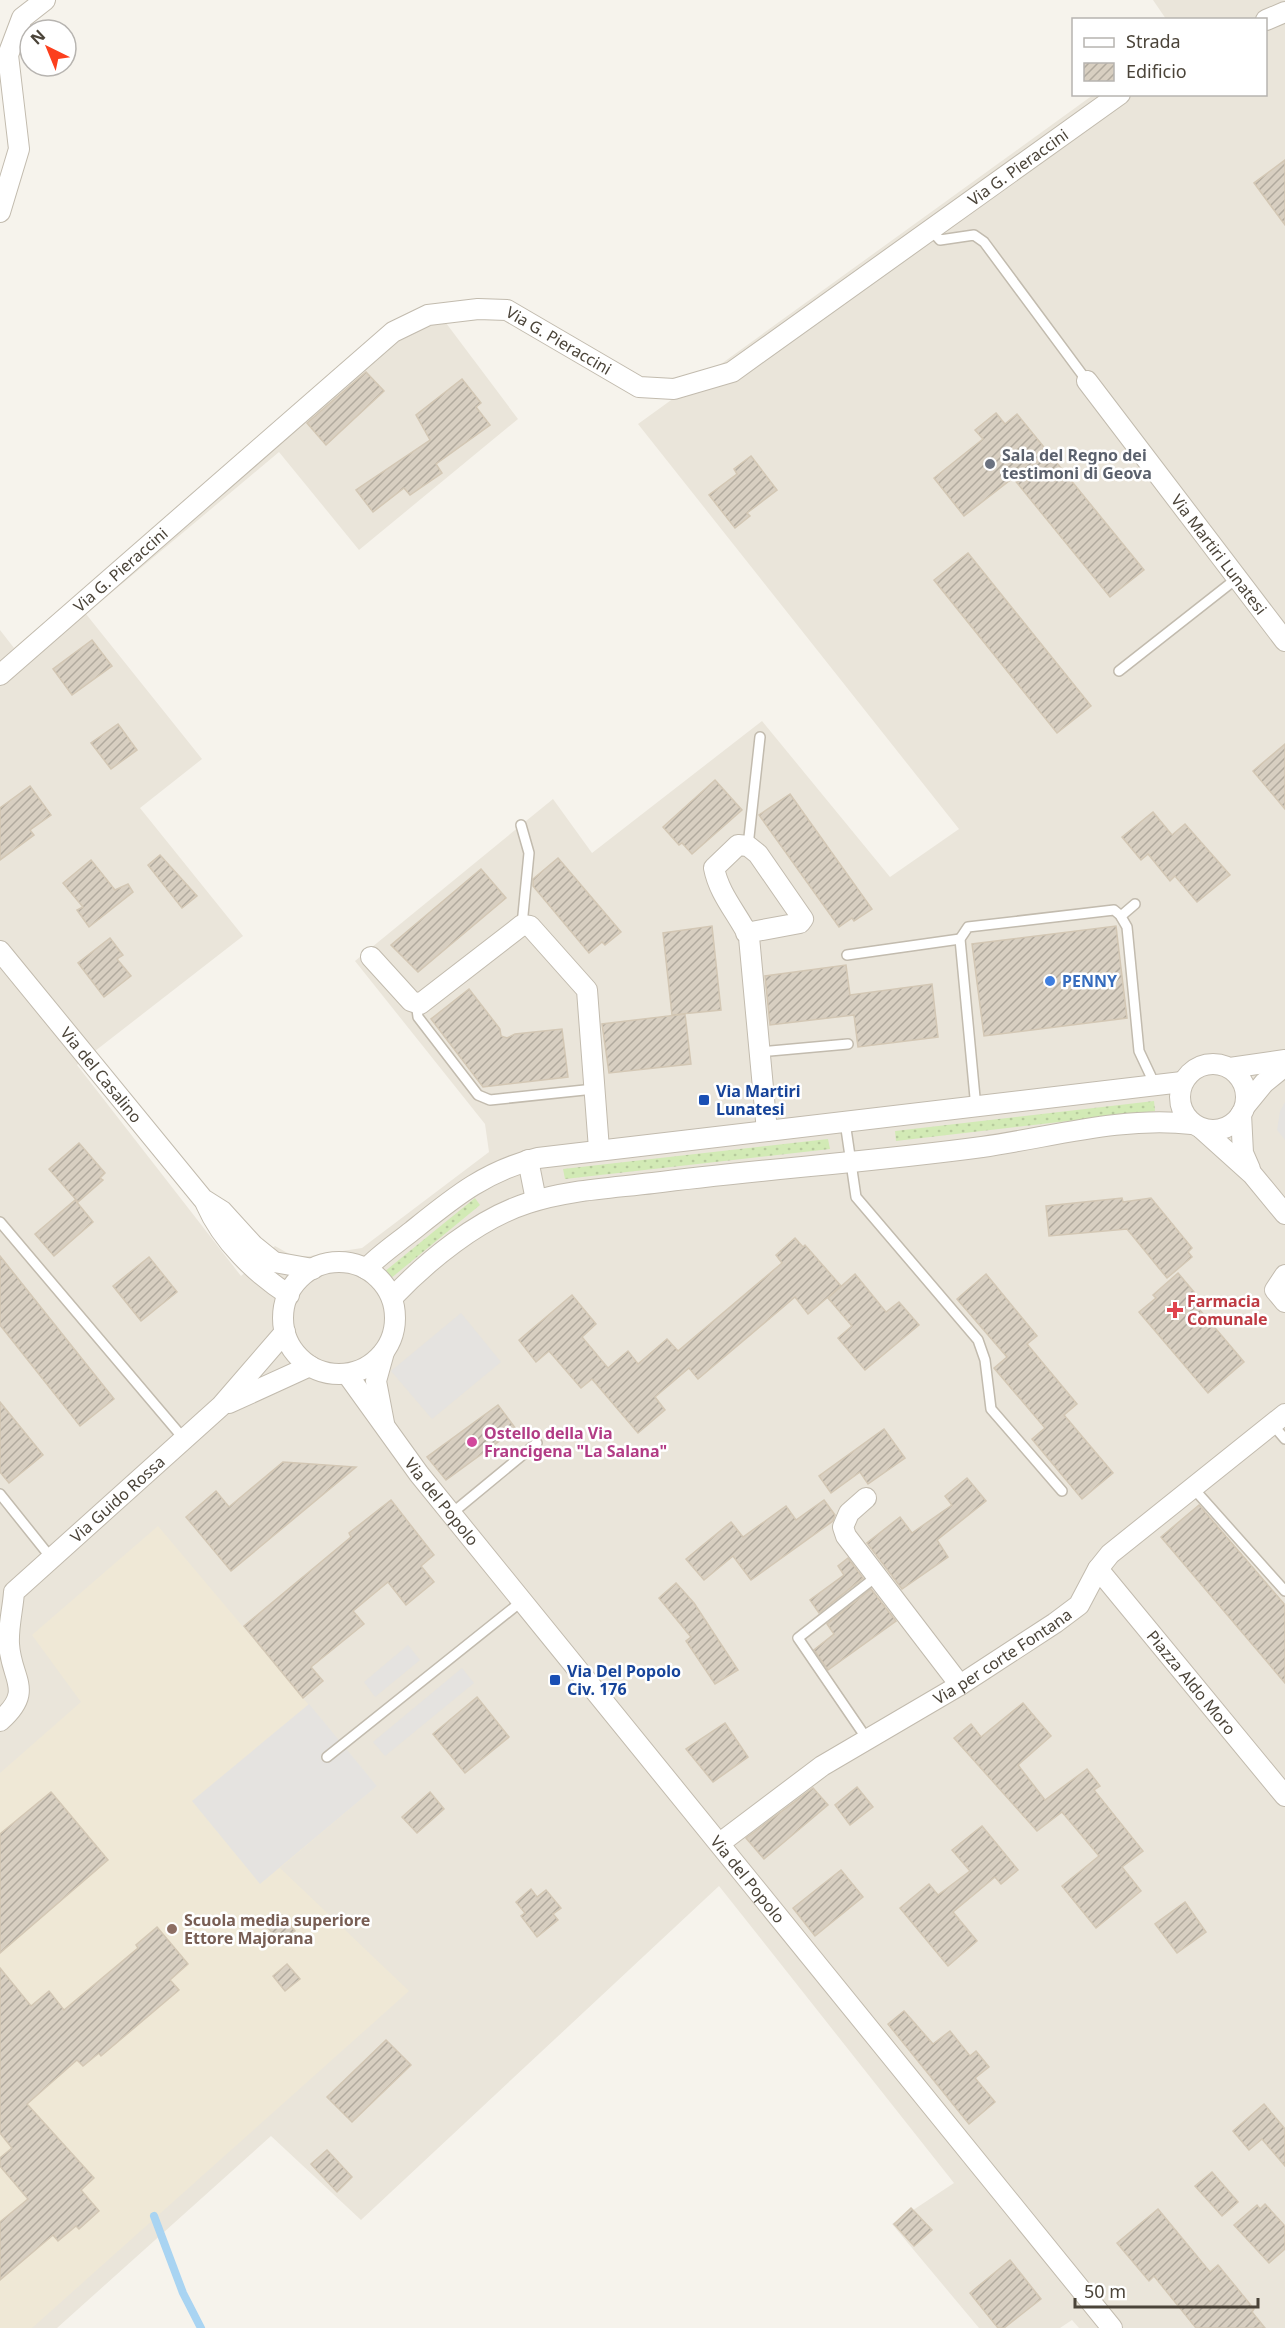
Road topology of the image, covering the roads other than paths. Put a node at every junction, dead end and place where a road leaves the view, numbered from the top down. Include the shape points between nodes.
1 (45, 0) edge
2 (1285, 12) edge
3 (1267, 20) edge
4 (1117, 96) edge
5 (0, 212) edge
6 (932, 231) junction
7 (1087, 381) joint
8 (1236, 579) junction
9 (1285, 641) edge
10 (1119, 671) dead end
11 (0, 675) edge
12 (760, 737) dead end
13 (521, 825) dead end
14 (748, 846) junction
15 (1136, 904) dead end
16 (1121, 916) junction
17 (522, 925) junction
18 (747, 933) junction
19 (960, 939) junction
20 (0, 951) edge
21 (848, 955) dead end
22 (371, 957) dead end
23 (416, 1002) junction
24 (848, 1044) dead end
25 (760, 1052) junction
26 (1285, 1060) edge
27 (1285, 1066) edge
28 (1230, 1068) junction
29 (1182, 1082) junction
30 (1155, 1085) junction
31 (594, 1089) junction
32 (976, 1108) junction
33 (1243, 1110) junction
34 (845, 1122) junction
35 (1197, 1126) junction
36 (767, 1131) junction
37 (599, 1149) junction
38 (528, 1160) junction
39 (851, 1160) junction
40 (1252, 1174) junction
41 (203, 1199) junction
42 (536, 1200) junction
43 (1285, 1214) edge
44 (0, 1221) edge
45 (313, 1269) junction
46 (366, 1269) junction
47 (1285, 1275) edge
48 (289, 1295) junction
49 (392, 1298) junction
50 (1285, 1302) edge
51 (285, 1332) junction
52 (384, 1352) junction
53 (310, 1366) junction
54 (346, 1374) junction
55 (221, 1406) junction
56 (1281, 1426) edge
57 (385, 1428) junction
58 (184, 1439) junction
59 (537, 1443) dead end
60 (1194, 1489) junction
61 (1062, 1491) dead end
62 (0, 1494) edge
63 (866, 1498) dead end
64 (451, 1514) junction
65 (52, 1559) junction
66 (1098, 1569) junction
67 (877, 1576) junction
68 (1285, 1591) edge
69 (7, 1595) edge
70 (523, 1600) junction
71 (960, 1685) junction
72 (0, 1721) edge
73 (867, 1739) junction
74 (327, 1757) dead end
75 (1285, 1796) edge
76 (720, 1843) junction
77 (1112, 2328) edge

1 - 5 street via 22,18 8,55 19,149
2 - 3 street
4 - 6 street, Via G. Pieraccini
6 - 7 lane via 940,240 974,235 984,242
6 - 11 street, Via G. Pieraccini via 732,372 674,389 639,387 507,310 478,309 419,319 393,332
7 - 8 street, Via Martiri Lunatesi
8 - 9 street, Via Martiri Lunatesi
8 - 10 lane
12 - 14 lane
13 - 17 lane via 529,853
14 - 18 street via 738,845 714,868 718,887
14 - 18 street via 758,854 803,919
15 - 16 lane
16 - 19 lane via 1114,910 968,927
16 - 30 lane via 1127,927 1139,1051
17 - 23 street via 428,999
17 - 31 street via 531,926 586,990
18 - 25 street
19 - 21 lane
19 - 32 lane
20 - 41 street, Via del Casalino
22 - 23 street
23 - 31 lane via 418,1017 478,1095 490,1100
24 - 25 lane
25 - 36 street
26 - 28 street
27 - 33 street via 1264,1083
28 - 29 street via 1210,1063 1198,1066
28 - 33 street via 1244,1084
29 - 30 street
29 - 35 street via 1180,1105
30 - 32 street
31 - 37 street
32 - 34 street
33 - 35 street via 1225,1128
33 - 40 street via 1243,1154
34 - 36 street
34 - 39 lane
35 - 39 street via 1152,1121 1125,1123 982,1147
35 - 40 street
36 - 37 street
37 - 38 street
38 - 42 street
38 - 46 street via 484,1176 461,1191
39 - 42 street
39 - 61 lane via 856,1197 978,1340 985,1360 991,1409
40 - 43 street
41 - 45 street, Via del Casalino via 222,1211 274,1262
41 - 48 street, Via del Casalino via 230,1243
42 - 49 street via 475,1227
44 - 58 lane
45 - 46 street via 340,1263
45 - 48 street
46 - 49 street via 377,1276
47 - 50 street via 1275,1290
48 - 51 street
49 - 52 street via 395,1326
51 - 53 street via 290,1345
51 - 55 street, Via Guido Rossa
52 - 54 street via 361,1370
52 - 57 street, Via del Popolo via 376,1381
53 - 54 street
53 - 55 street, Via Guido Rossa
54 - 57 street, Via del Popolo
55 - 58 street, Via Guido Rossa
56 - 60 street, Via per corte Fontana
57 - 64 street, Via del Popolo
58 - 65 street, Via Guido Rossa
59 - 64 lane
60 - 66 street, Via per corte Fontana via 1110,1554
60 - 68 lane
62 - 65 lane
63 - 67 street via 849,1513 843,1527
64 - 70 street, Via del Popolo
65 - 69 street, Via Guido Rossa
66 - 71 street, Via per corte Fontana via 1078,1605
66 - 75 street, Piazza Aldo Moro
67 - 71 street
67 - 73 lane via 798,1638
69 - 72 street, Via Guido Rossa via 9,1644 20,1694 16,1705
70 - 74 lane
70 - 76 street, Via del Popolo
71 - 73 street, Via per corte Fontana
73 - 76 street, Via per corte Fontana via 822,1766
76 - 77 street, Via del Popolo

